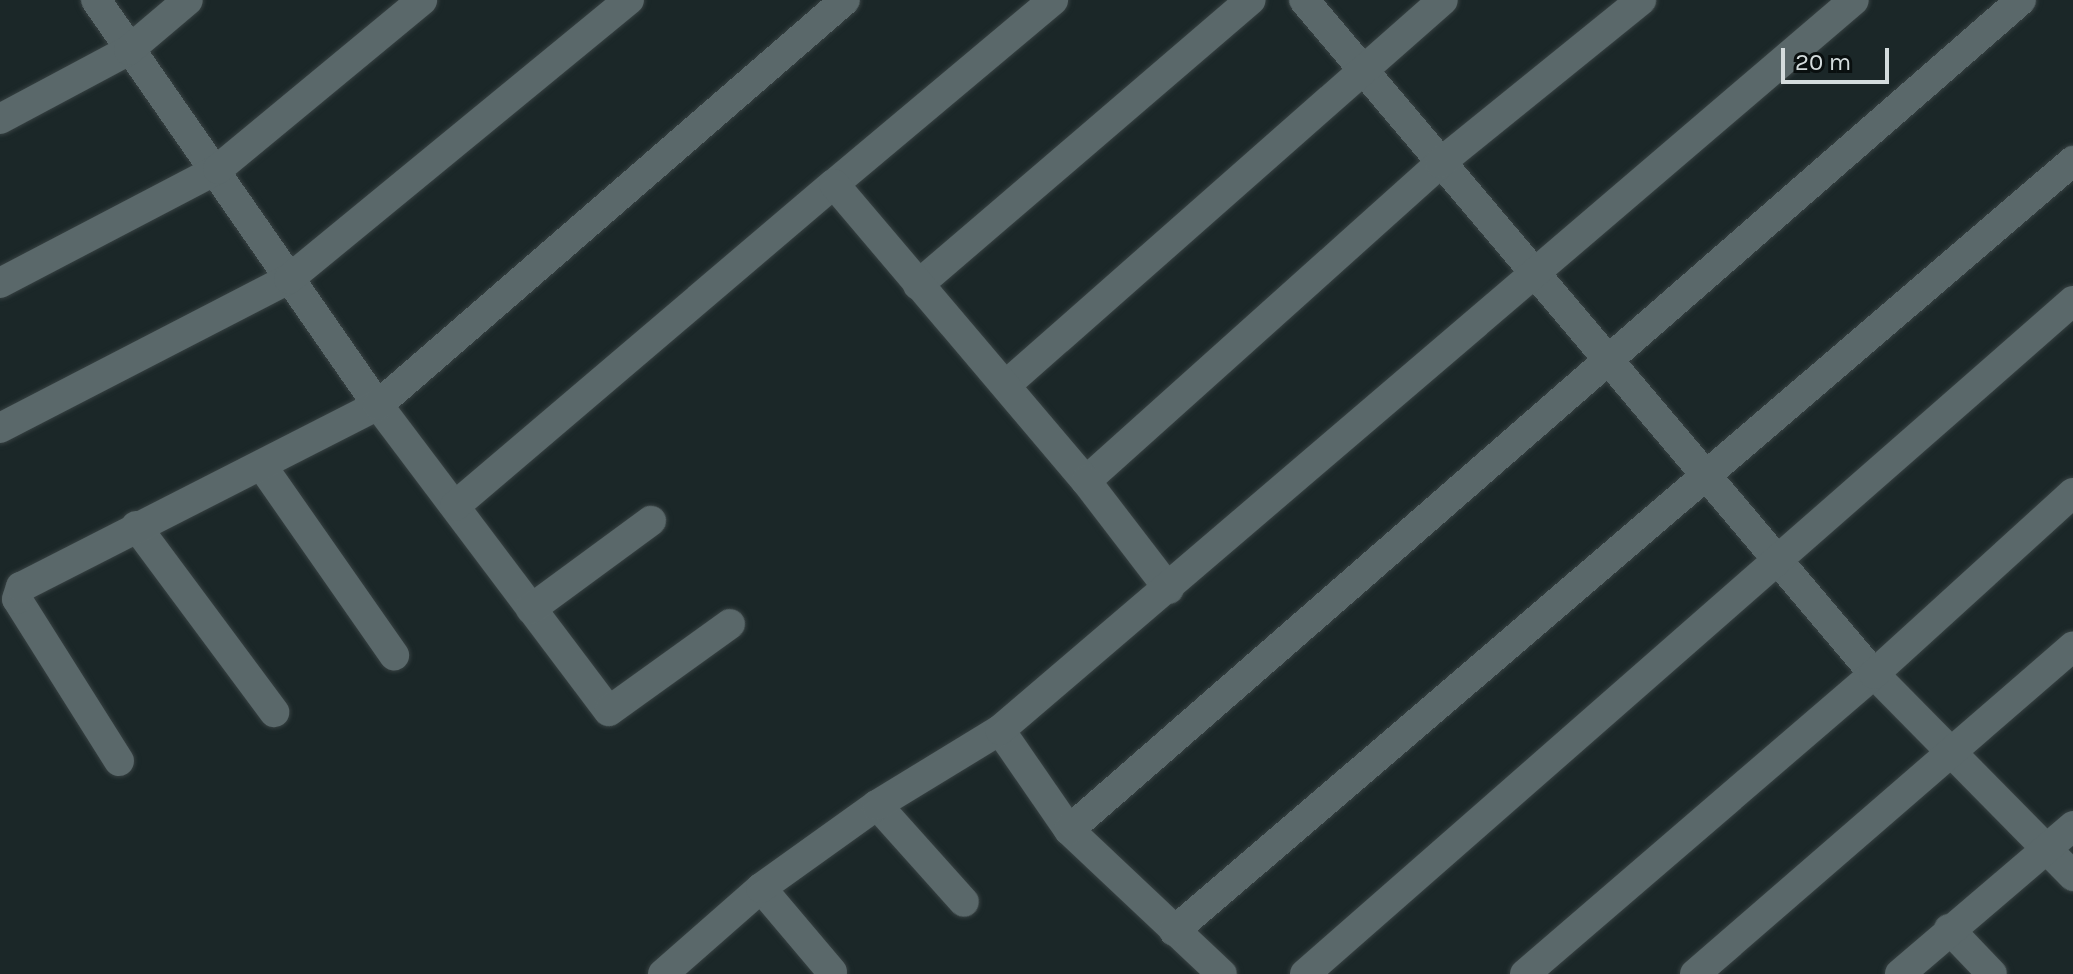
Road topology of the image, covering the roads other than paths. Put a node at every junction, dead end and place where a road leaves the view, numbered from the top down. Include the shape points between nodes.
1 (96, 0) edge
2 (188, 0) edge
3 (422, 0) edge
4 (629, 0) edge
5 (845, 0) edge
6 (1053, 0) edge
7 (1250, 0) edge
8 (1304, 0) edge
9 (1443, 0) edge
10 (1641, 0) edge
11 (1854, 0) edge
12 (2021, 0) edge
13 (129, 50) junction
14 (1366, 69) junction
15 (0, 119) edge
16 (2073, 161) edge
17 (1440, 163) junction
18 (218, 169) junction
19 (834, 184) junction
20 (1536, 272) junction
21 (289, 279) junction
22 (0, 283) edge
23 (918, 285) junction
24 (2073, 301) edge
25 (1609, 359) junction
26 (1006, 385) junction
27 (378, 405) junction
28 (0, 428) edge
29 (262, 466) junction
30 (1705, 474) junction
31 (1086, 481) junction
32 (2073, 493) edge
33 (455, 506) junction
34 (651, 521) dead end
35 (136, 526) junction
36 (1776, 561) junction
37 (1169, 589) junction
38 (531, 609) junction
39 (730, 624) dead end
40 (2073, 647) edge
41 (394, 655) dead end
42 (1874, 674) junction
43 (274, 712) dead end
44 (1000, 730) junction
45 (1949, 751) junction
46 (119, 761) dead end
47 (877, 805) junction
48 (2073, 826) edge
49 (1069, 830) junction
50 (2046, 847) junction
51 (2073, 876) edge
52 (761, 888) junction
53 (964, 902) dead end
54 (1949, 929) junction
55 (1174, 931) junction
56 (832, 972) dead end
57 (665, 973) edge
58 (1222, 974) edge
59 (1305, 974) edge
60 (1525, 974) edge
61 (1695, 974) edge
62 (1900, 974) edge
63 (1992, 974) edge

1 - 13 street
2 - 13 street
3 - 18 street
4 - 21 street
5 - 27 street
6 - 19 street
7 - 23 street
8 - 14 street
9 - 14 street
10 - 17 street
11 - 20 street
12 - 25 street
13 - 15 street
13 - 18 street
14 - 17 street
14 - 26 street
16 - 30 street
17 - 20 street
17 - 31 street
18 - 21 street
18 - 22 street
19 - 23 street
19 - 33 street
20 - 25 street
20 - 37 street
21 - 27 street
21 - 28 street
23 - 26 street
24 - 36 street
25 - 30 street
25 - 49 street
26 - 31 street
27 - 29 street
27 - 33 street
29 - 35 street
29 - 41 street
30 - 36 street
30 - 55 street
31 - 37 street
32 - 42 street
33 - 38 street
34 - 38 street
35 - 43 street
35 - 46 street via 21,587 17,599
36 - 42 street
36 - 59 street
37 - 44 street
38 - 39 street via 609,711
40 - 45 street
42 - 45 street
42 - 60 street
44 - 47 street
44 - 49 street
45 - 50 street
45 - 61 street
47 - 52 street
47 - 53 street
48 - 50 street
49 - 55 street
50 - 51 street
50 - 54 street
52 - 56 street
52 - 57 street
54 - 62 street
54 - 63 street
55 - 58 street

